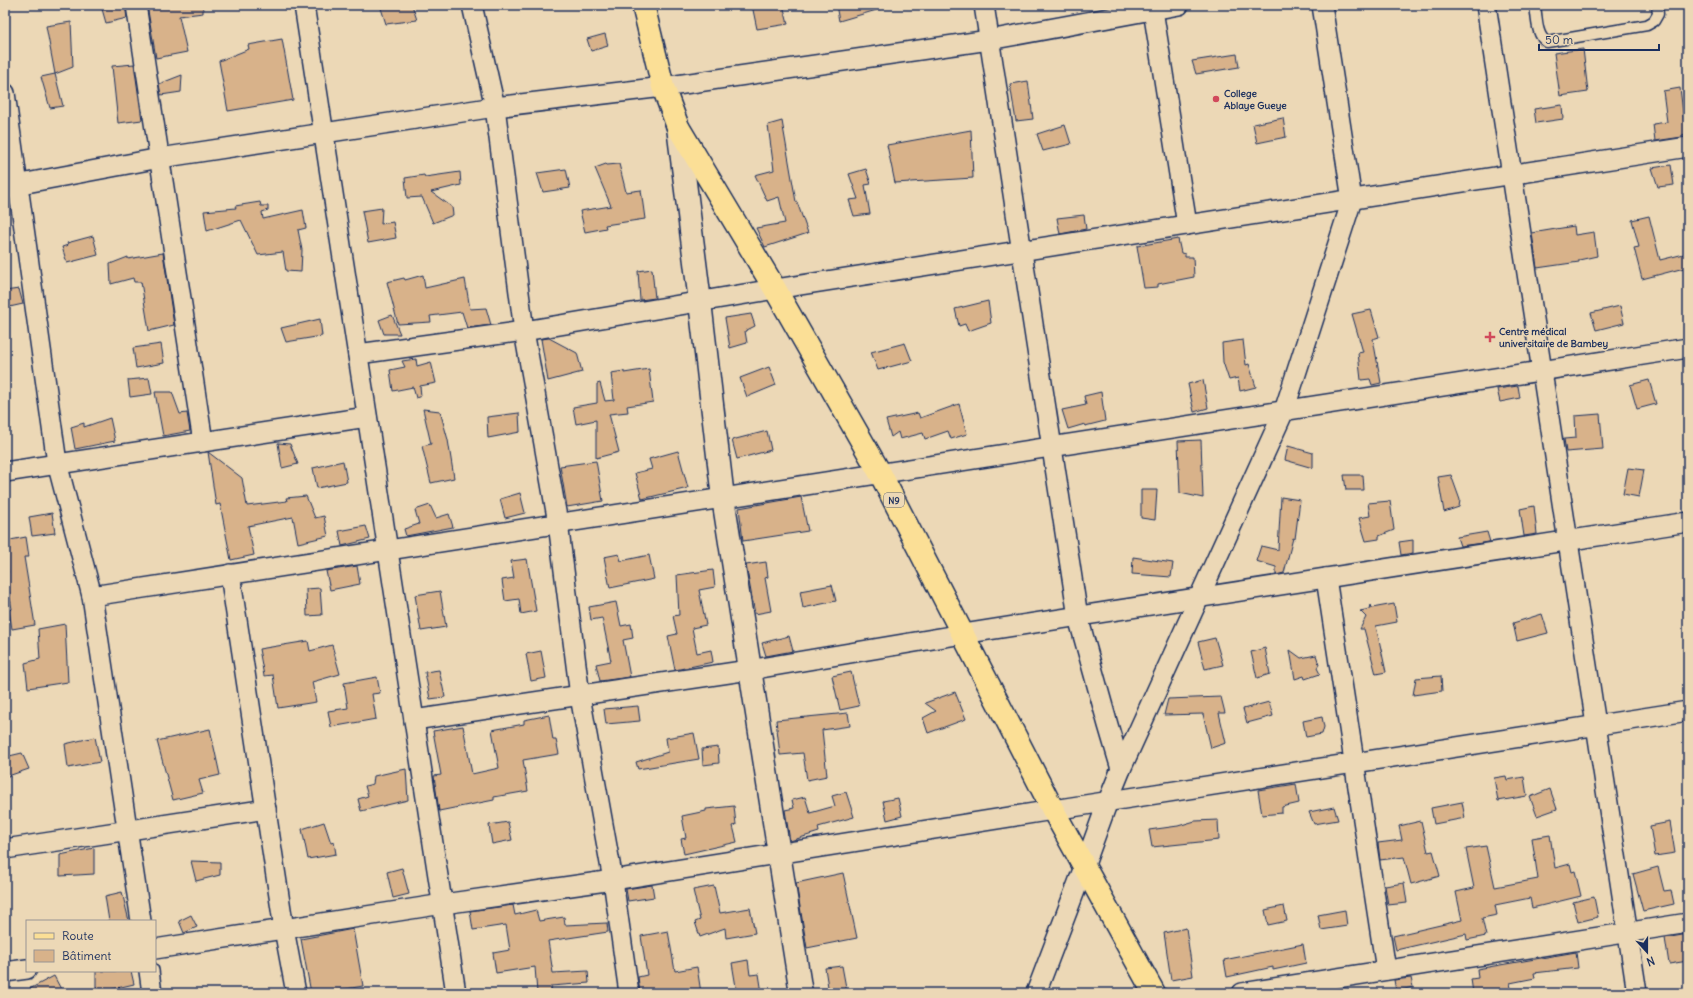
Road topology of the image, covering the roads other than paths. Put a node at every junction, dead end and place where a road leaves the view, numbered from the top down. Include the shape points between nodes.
1 (136, 5) edge
2 (304, 5) edge
3 (472, 5) edge
4 (644, 5) edge
5 (984, 5) edge
6 (1179, 5) edge
7 (1322, 5) edge
8 (1486, 5) edge
9 (1535, 5) edge
10 (1657, 5) edge
11 (1153, 10) junction
12 (989, 40) junction
13 (663, 87) junction
14 (5, 94) edge
15 (495, 107) junction
16 (678, 127) junction
17 (324, 133) junction
18 (1688, 148) edge
19 (160, 158) junction
20 (1512, 175) junction
21 (12, 186) edge
22 (1352, 200) junction
23 (1187, 225) junction
24 (1022, 251) junction
25 (775, 289) junction
26 (700, 302) junction
27 (524, 331) junction
28 (1688, 348) edge
29 (358, 354) junction
30 (1542, 371) junction
31 (1284, 411) junction
32 (367, 417) junction
33 (203, 442) junction
34 (1052, 447) junction
35 (57, 464) junction
36 (5, 472) edge
37 (880, 473) junction
38 (723, 498) junction
39 (1688, 522) edge
40 (558, 523) junction
41 (1568, 541) junction
42 (388, 550) junction
43 (230, 574) junction
44 (1326, 578) junction
45 (92, 596) junction
46 (1198, 598) junction
47 (1078, 617) junction
48 (963, 634) junction
49 (750, 670) junction
50 (580, 696) junction
51 (1688, 711) edge
52 (414, 720) junction
53 (1596, 725) junction
54 (1355, 763) junction
55 (1121, 769) junction
56 (1108, 801) junction
57 (266, 809) junction
58 (1053, 810) junction
59 (128, 830) junction
60 (5, 849) edge
61 (778, 853) junction
62 (1084, 867) junction
63 (613, 880) junction
64 (443, 904) junction
65 (142, 920) edge
66 (1688, 922) edge
67 (284, 929) junction
68 (1627, 932) junction
69 (156, 949) edge
70 (26, 968) edge
71 (1386, 970) junction
72 (5, 972) edge
73 (149, 972) edge
74 (152, 993) edge
75 (296, 993) edge
76 (456, 993) edge
77 (629, 993) edge
78 (801, 993) edge
79 (1036, 993) edge
80 (1154, 993) edge
81 (1242, 993) edge
82 (1637, 993) edge

1 - 19 street
2 - 17 street
3 - 15 street
4 - 13 main road, N9
5 - 12 street
6 - 11 street
7 - 22 street
8 - 20 street
9 - 10 lane via 1540,35 1547,42 1647,25 1654,21 1658,14
11 - 12 street
11 - 23 street
12 - 13 street
12 - 24 street
13 - 15 street
13 - 16 main road, N9
14 - 21 street
15 - 17 street
15 - 27 street
16 - 25 main road, N9
16 - 26 main road
17 - 19 street
17 - 29 street
18 - 20 street
19 - 21 street
19 - 33 street
20 - 22 street
20 - 30 street
21 - 35 street
22 - 23 street
22 - 31 street
23 - 24 street
24 - 25 street
24 - 34 street
25 - 26 street
25 - 37 main road, N9
26 - 27 street
26 - 38 main road
27 - 29 street
27 - 40 street
28 - 30 street
29 - 32 street
30 - 31 street
30 - 41 street
31 - 34 street
31 - 46 street
32 - 33 street
32 - 42 street
33 - 35 street
34 - 37 street
34 - 47 street
35 - 36 street
35 - 45 street
37 - 38 street
37 - 48 main road, N9
38 - 40 street
38 - 49 main road
39 - 41 street
40 - 42 street
40 - 50 street
41 - 44 street
41 - 53 street
42 - 43 street
42 - 52 street
43 - 45 street
43 - 57 street
44 - 46 street
44 - 54 street
45 - 59 street
46 - 47 street
46 - 55 street
47 - 48 street
47 - 55 street
48 - 49 street
48 - 58 main road, N9
49 - 50 street
49 - 61 main road
50 - 52 street
50 - 63 street
51 - 53 street
52 - 64 street
53 - 54 street
53 - 68 street
54 - 56 street
54 - 71 street
55 - 56 street
56 - 58 street
56 - 62 street
57 - 59 street
57 - 67 street
58 - 61 street
58 - 62 main road, N9
59 - 60 street
59 - 65 street
61 - 63 street
61 - 78 main road
62 - 79 street
62 - 80 main road, N9
63 - 64 street
63 - 77 street
64 - 67 street
64 - 76 street
66 - 68 street
67 - 69 street
67 - 75 street
68 - 71 street
68 - 82 street
70 - 72 street
71 - 81 street
73 - 74 street

